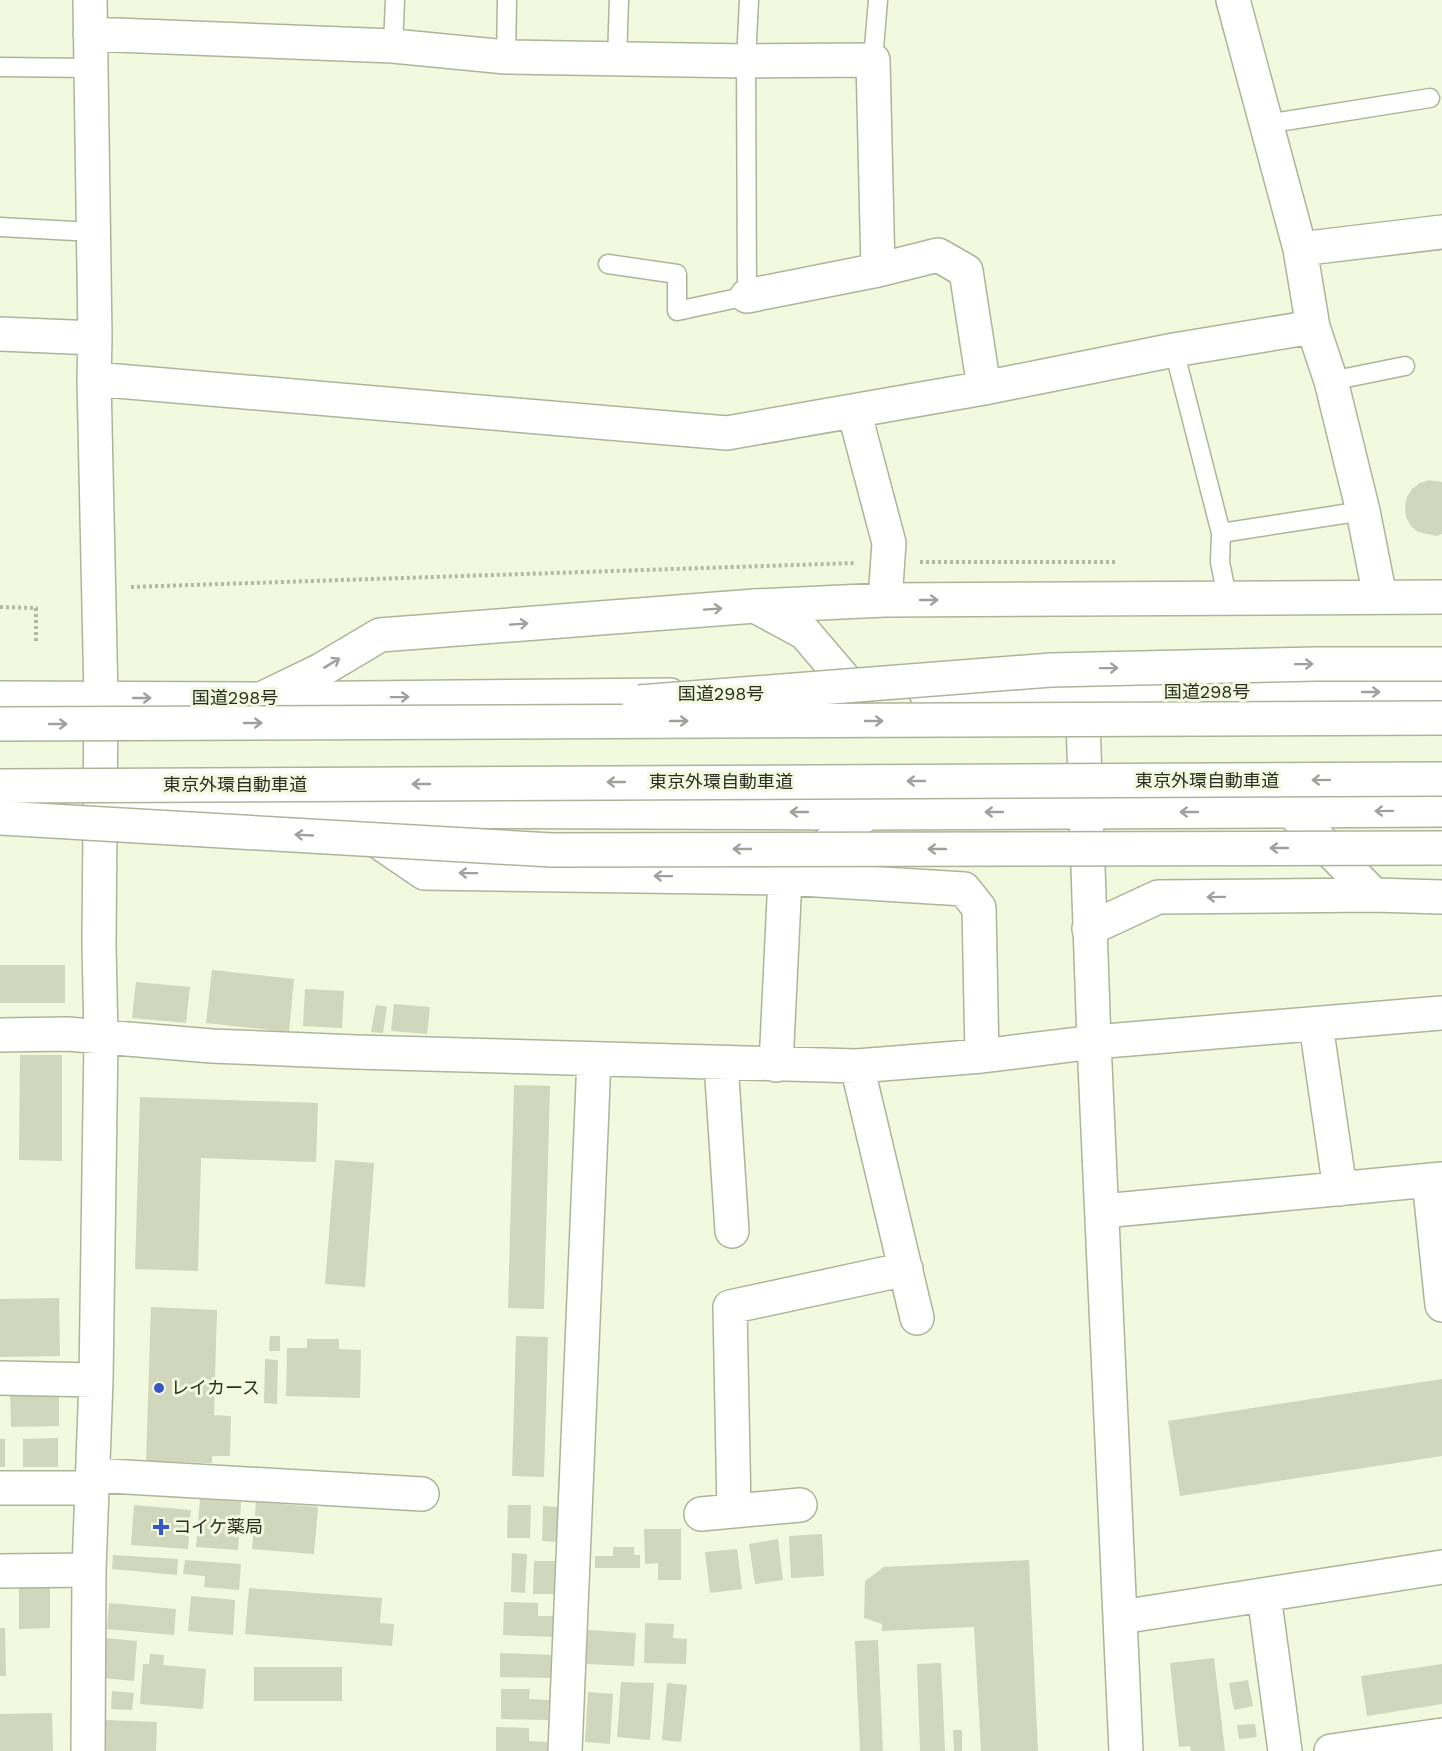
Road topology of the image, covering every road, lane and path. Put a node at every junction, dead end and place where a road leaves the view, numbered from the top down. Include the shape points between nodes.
1 (90, 0) edge
2 (395, 0) edge
3 (507, 0) edge
4 (619, 0) edge
5 (749, 0) edge
6 (878, 0) edge
7 (1233, 0) edge
8 (90, 34) junction
9 (393, 46) junction
10 (506, 57) junction
11 (617, 58) junction
12 (873, 60) junction
13 (746, 61) junction
14 (0, 68) edge
15 (90, 68) junction
16 (1430, 98) dead end
17 (1266, 124) junction
18 (0, 227) edge
19 (93, 232) junction
20 (1442, 232) edge
21 (1300, 249) junction
22 (608, 264) dead end
23 (878, 270) junction
24 (747, 296) junction
25 (1313, 327) junction
26 (0, 334) edge
27 (95, 338) junction
28 (1174, 350) junction
29 (1405, 366) dead end
30 (94, 379) junction
31 (1331, 381) junction
32 (984, 388) junction
33 (854, 411) junction
34 (1364, 512) junction
35 (1221, 533) junction
36 (1227, 597) junction
37 (1380, 597) junction
38 (1442, 597) edge
39 (885, 600) junction
40 (755, 606) junction
41 (0, 607) edge
42 (36, 642) dead end
43 (1442, 650) edge
44 (1442, 664) edge
45 (1082, 692) junction
46 (1442, 692) edge
47 (1408, 693) junction
48 (857, 694) junction
49 (0, 698) edge
50 (101, 698) junction
51 (261, 699) junction
52 (1442, 718) edge
53 (371, 723) junction
54 (0, 724) edge
55 (1442, 779) edge
56 (0, 786) edge
57 (0, 809) edge
58 (101, 810) junction
59 (1442, 810) edge
60 (333, 812) junction
61 (1084, 812) junction
62 (1291, 812) junction
63 (867, 813) junction
64 (0, 818) edge
65 (1442, 848) edge
66 (784, 878) junction
67 (1374, 895) junction
68 (1442, 897) edge
69 (1089, 929) junction
70 (1442, 1013) edge
71 (1316, 1025) junction
72 (0, 1035) edge
73 (101, 1038) junction
74 (1094, 1042) junction
75 (982, 1056) junction
76 (594, 1059) junction
77 (721, 1063) junction
78 (776, 1065) junction
79 (857, 1066) junction
80 (1436, 1179) edge
81 (1340, 1189) junction
82 (1103, 1211) junction
83 (732, 1231) dead end
84 (906, 1269) junction
85 (1442, 1305) edge
86 (917, 1318) dead end
87 (0, 1378) edge
88 (96, 1380) junction
89 (92, 1481) junction
90 (0, 1488) edge
91 (422, 1494) dead end
92 (800, 1505) dead end
93 (734, 1511) junction
94 (701, 1514) dead end
95 (1442, 1567) edge
96 (89, 1570) junction
97 (0, 1571) edge
98 (1264, 1595) junction
99 (1121, 1617) junction
100 (1442, 1735) edge
101 (88, 1751) edge
102 (565, 1751) edge
103 (1126, 1751) edge
104 (1285, 1751) edge
105 (1331, 1751) edge

1 - 8 main road
2 - 9 lane
3 - 10 lane
4 - 11 lane
5 - 13 lane
6 - 12 lane
7 - 17 main road
8 - 9 main road
8 - 15 main road
9 - 10 main road
10 - 11 main road
11 - 13 main road
12 - 13 main road
12 - 23 main road
13 - 24 lane
14 - 15 lane
15 - 19 main road
16 - 17 lane
17 - 21 main road
18 - 19 lane
19 - 27 main road
20 - 21 main road
21 - 25 main road
22 - 24 lane via 677,274 676,311
23 - 24 main road
23 - 32 main road via 938,255 966,272
25 - 28 main road
25 - 31 main road
26 - 27 main road
27 - 30 main road
28 - 32 main road
28 - 35 lane
29 - 31 lane
30 - 33 main road via 727,433
30 - 50 main road
31 - 34 main road
32 - 33 main road
33 - 39 main road via 889,543
34 - 35 lane
34 - 37 main road
35 - 36 lane via 1220,562
36 - 37 main road
39 -> 36 main road
37 - 38 main road
39 - 40 main road
40 - 48 main road via 805,633
51 -> 40 main road via 321,670 380,634
41 - 42 path via 36,608
43 - 47 main road
53 -> 44 main road, bridge via 1051,670
45 -> 47 main road, 国道298号
45 - 48 main road, 国道298号
45 - 61 main road
46 - 47 main road, 国道298号
51 -> 48 main road, 国道298号
49 - 50 main road, 国道298号
50 -> 51 main road, 国道298号
50 - 58 main road
53 -> 52 main road, bridge
54 -> 53 main road, bridge
55 -> 56 main road, 東京外環自動車道, bridge
57 - 58 main road
58 - 60 main road
58 - 73 main road
59 -> 62 main road
63 -> 60 main road
66 -> 60 main road via 424,873
62 -> 61 main road
61 -> 63 main road
61 - 69 main road
62 - 67 main road
63 - 66 main road
65 -> 64 main road, bridge via 551,849
66 - 75 main road via 964,889 979,908
66 - 78 main road
67 - 68 main road
67 -> 69 main road via 1158,897
69 - 74 main road
70 - 71 main road
71 - 74 main road
71 - 81 main road
72 - 73 main road
73 - 76 main road via 212,1047
73 - 88 main road
74 - 75 main road
74 - 82 main road
75 - 79 main road
76 - 77 main road
76 - 102 main road
77 - 78 main road
77 - 83 main road
78 - 79 main road
79 - 84 main road
80 - 81 main road
80 - 85 main road
81 - 82 main road
82 - 99 main road
84 - 86 main road
84 - 93 main road via 730,1307
87 - 88 main road
88 - 89 main road
89 - 90 main road
89 - 91 main road
89 - 96 main road
92 - 93 main road
93 - 94 main road
95 - 98 main road
96 - 97 main road
96 - 101 main road
98 - 99 main road
98 - 104 main road
99 - 103 main road
100 - 105 main road

